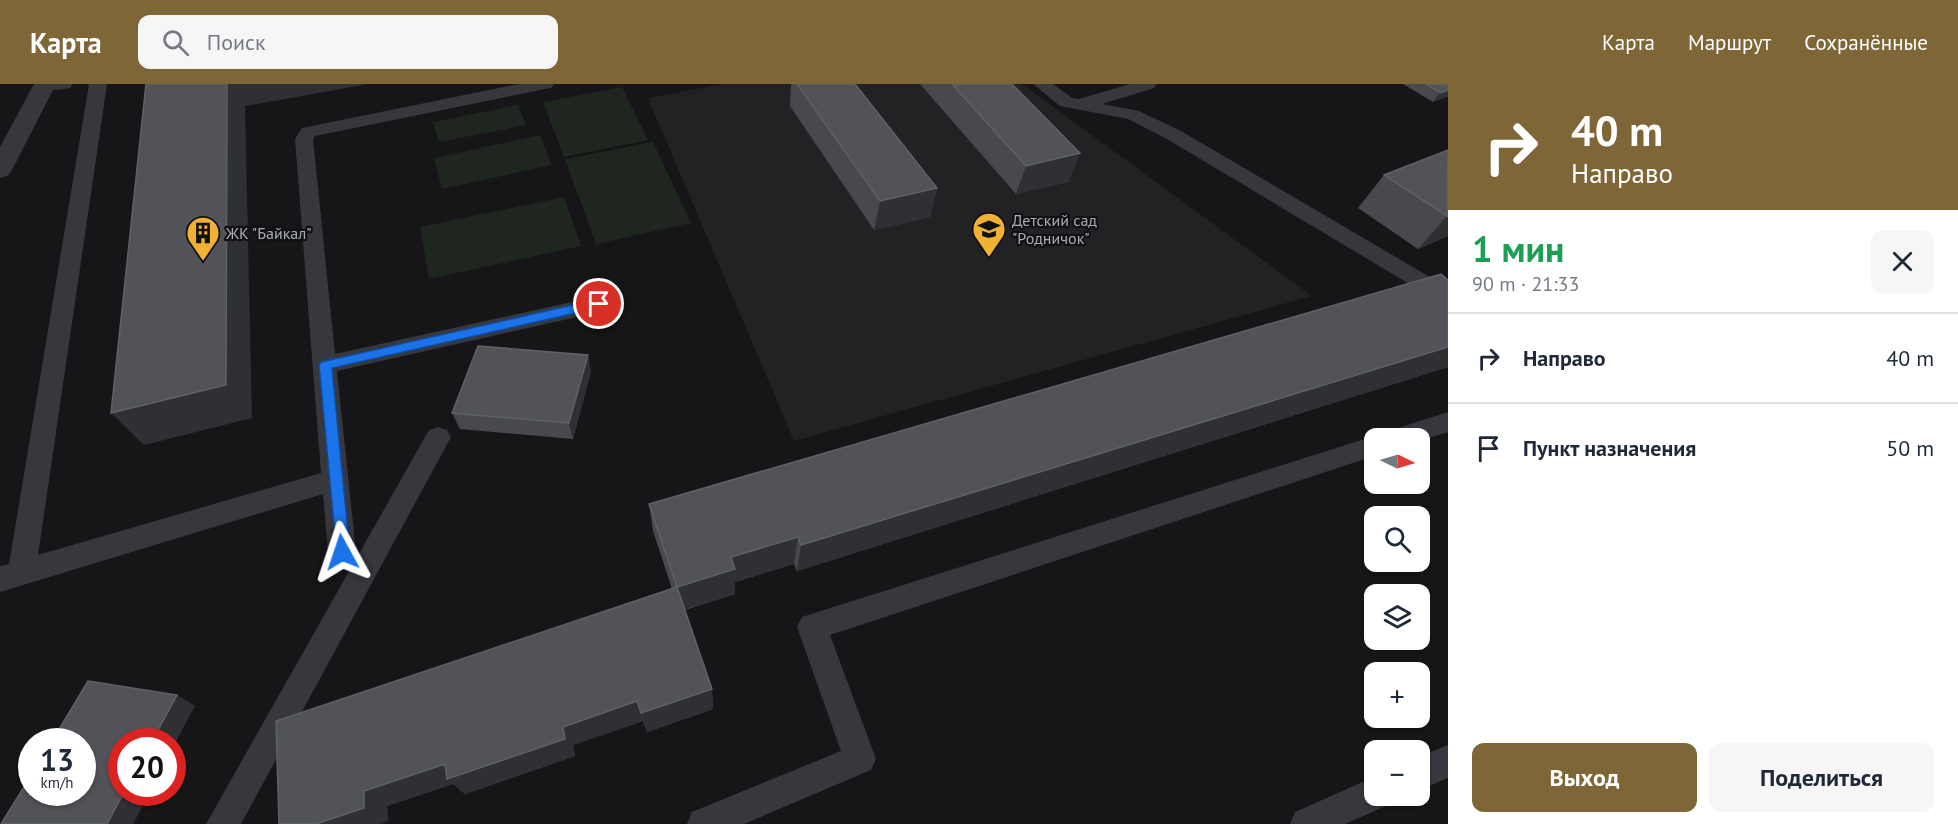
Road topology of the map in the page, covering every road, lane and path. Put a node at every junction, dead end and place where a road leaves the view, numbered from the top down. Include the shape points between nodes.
1 (45, 84) edge
2 (64, 84) edge
3 (98, 84) edge
4 (545, 84) edge
5 (1042, 84) edge
6 (1148, 84) edge
7 (1079, 105) junction
8 (0, 170) edge
9 (1445, 293) edge
10 (599, 304) dead end
11 (325, 365) junction
12 (1448, 422) edge
13 (1429, 428) edge
14 (438, 437) dead end
15 (1364, 449) edge
16 (335, 480) junction
17 (342, 552) dead end
18 (11, 576) edge
19 (1448, 761) edge
20 (1430, 769) edge
21 (1364, 798) edge
22 (223, 824) edge
23 (704, 824) edge
24 (1307, 824) edge

1 - 2 lane
1 - 8 street
3 - 18 lane
4 - 11 lane via 308,132 304,139
5 - 7 lane via 1066,102
6 - 7 lane
7 - 9 lane via 1133,115 1174,135
10 - 11 lane
11 - 16 lane
12 - 13 lane
14 - 22 lane
15 - 23 lane via 812,627 860,759
16 - 17 lane
16 - 18 lane
19 - 20 lane
21 - 24 lane

